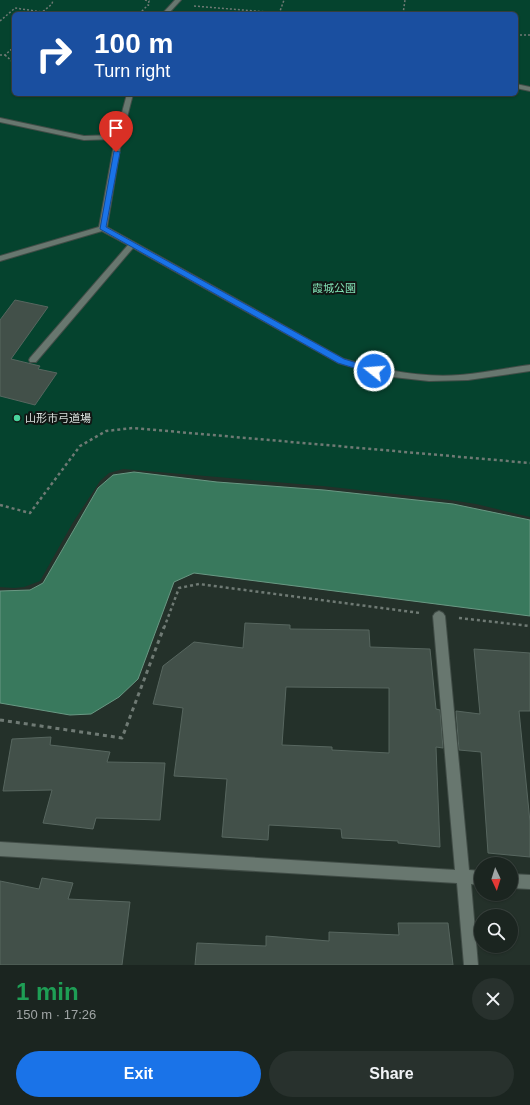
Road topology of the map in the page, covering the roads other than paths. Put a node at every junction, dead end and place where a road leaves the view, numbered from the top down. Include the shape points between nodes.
1 (175, 2) edge
2 (167, 12) edge
3 (518, 86) edge
4 (530, 89) edge
5 (129, 96) edge
6 (0, 120) edge
7 (119, 137) junction
8 (103, 228) junction
9 (132, 245) junction
10 (0, 259) edge
11 (33, 360) dead end
12 (530, 368) edge
13 (439, 616) road end
14 (0, 849) edge
15 (462, 877) junction
16 (474, 878) edge
17 (518, 881) edge
18 (530, 882) edge
19 (471, 965) edge

1 - 2 lane
3 - 4 lane
5 - 7 lane
6 - 7 lane via 84,138
7 - 8 lane
8 - 9 lane
8 - 10 lane
9 - 11 lane
9 - 12 lane via 341,361 374,371 419,378 459,378
13 - 15 lane
14 - 15 lane
15 - 16 lane
15 - 19 lane
17 - 18 lane

